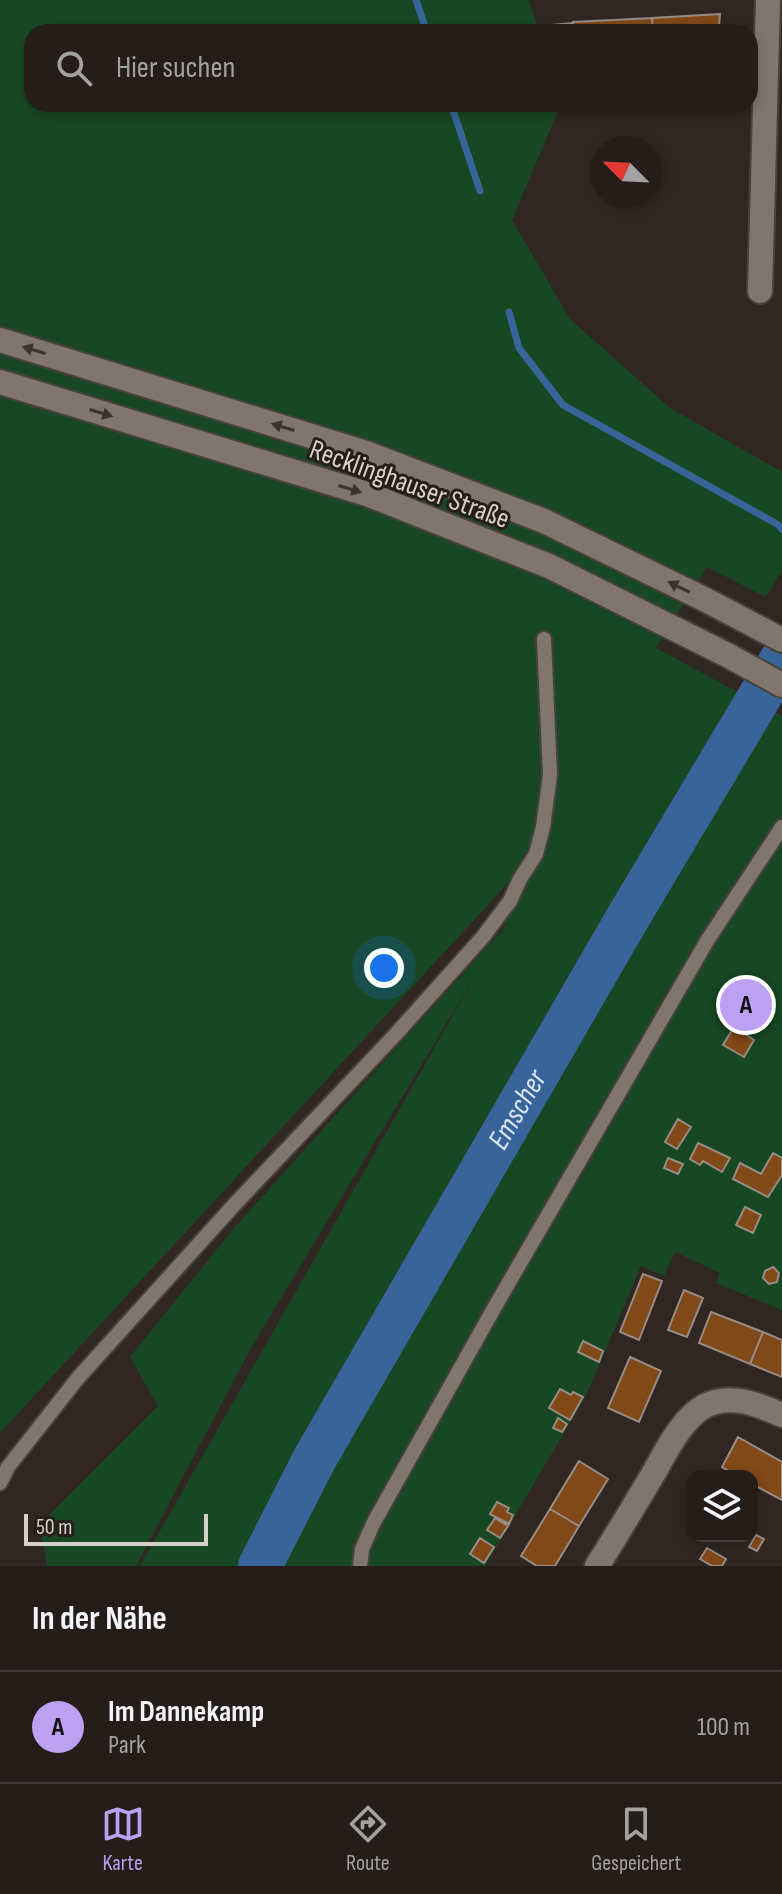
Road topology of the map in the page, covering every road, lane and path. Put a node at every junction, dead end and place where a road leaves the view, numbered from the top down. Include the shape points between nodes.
1 (768, 0) edge
2 (760, 291) dead end
3 (0, 340) edge
4 (0, 382) edge
5 (544, 639) dead end
6 (782, 640) edge
7 (782, 685) edge
8 (782, 827) edge
9 (782, 1415) edge
10 (0, 1483) edge
11 (360, 1566) edge
12 (597, 1566) edge

1 - 2 main road
6 -> 3 main road, Recklinghauser Straße via 544,521 366,453
4 -> 7 main road, Recklinghauser Straße via 367,494 549,566
5 - 10 lane via 550,775 536,854 510,901 395,1035 78,1378
8 - 11 lane via 707,941 489,1317 374,1522
9 - 12 main road via 750,1401 717,1402 696,1412 679,1431

